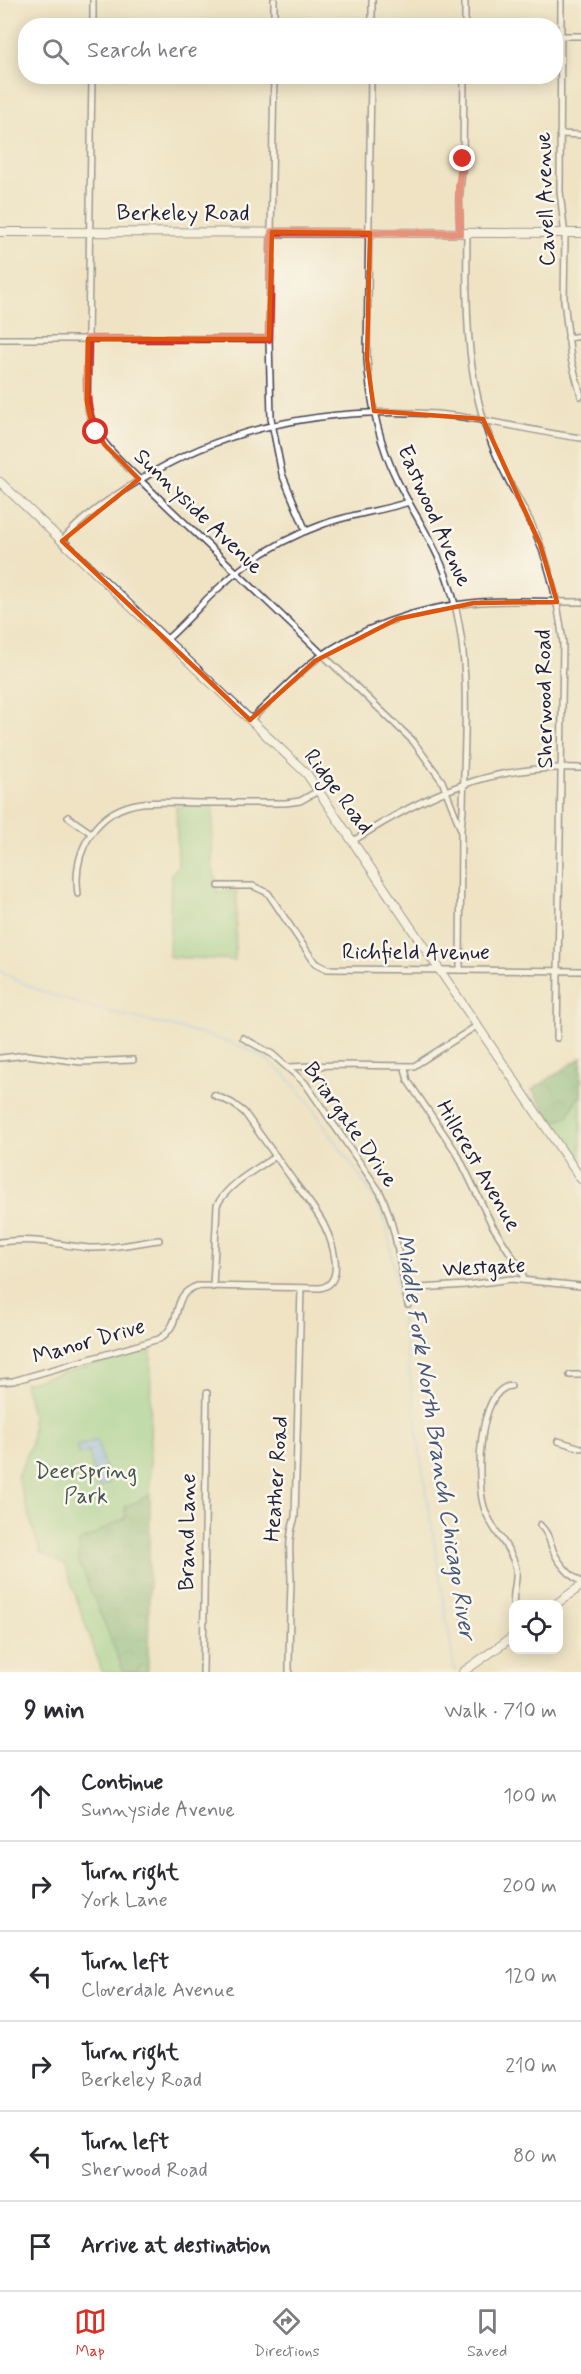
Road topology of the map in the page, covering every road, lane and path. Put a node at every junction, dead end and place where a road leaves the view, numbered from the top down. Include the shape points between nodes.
1 (93, 0) edge
2 (274, 0) edge
3 (372, 0) edge
4 (465, 0) edge
5 (561, 0) edge
6 (93, 18) edge
7 (274, 18) edge
8 (372, 18) edge
9 (465, 18) edge
10 (562, 18) edge
11 (563, 36) edge
12 (581, 36) edge
13 (92, 84) edge
14 (274, 84) edge
15 (371, 84) edge
16 (464, 84) edge
17 (561, 84) edge
18 (560, 134) junction
19 (581, 135) edge
20 (0, 232) edge
21 (90, 232) junction
22 (272, 232) junction
23 (370, 232) junction
24 (464, 233) junction
25 (564, 233) junction
26 (581, 233) edge
27 (581, 336) edge
28 (568, 338) junction
29 (0, 339) edge
30 (88, 339) junction
31 (269, 339) junction
32 (581, 396) edge
33 (374, 411) junction
34 (483, 419) junction
35 (272, 424) junction
36 (581, 438) edge
37 (140, 480) junction
38 (0, 482) edge
39 (409, 502) junction
40 (306, 531) junction
41 (62, 541) junction
42 (237, 572) junction
43 (557, 602) junction
44 (581, 602) edge
45 (455, 605) junction
46 (166, 640) junction
47 (324, 655) junction
48 (250, 720) junction
49 (562, 768) junction
50 (581, 768) edge
51 (464, 783) junction
52 (445, 789) junction
53 (318, 791) junction
54 (68, 817) dead end
55 (461, 829) junction
56 (91, 833) junction
57 (353, 841) junction
58 (219, 886) dead end
59 (78, 894) dead end
60 (440, 969) junction
61 (460, 970) junction
62 (558, 970) junction
63 (581, 971) edge
64 (478, 1025) junction
65 (243, 1038) dead end
66 (557, 1038) dead end
67 (0, 1058) edge
68 (133, 1060) dead end
69 (289, 1067) junction
70 (405, 1068) junction
71 (214, 1095) dead end
72 (276, 1156) junction
73 (581, 1179) edge
74 (159, 1240) dead end
75 (0, 1242) edge
76 (524, 1280) junction
77 (581, 1286) edge
78 (213, 1287) junction
79 (301, 1288) junction
80 (405, 1289) junction
81 (408, 1305) dead end
82 (570, 1375) dead end
83 (581, 1375) edge
84 (0, 1382) edge
85 (511, 1386) dead end
86 (207, 1393) dead end
87 (558, 1441) dead end
88 (581, 1448) edge
89 (540, 1525) dead end
90 (581, 1584) edge
91 (512, 1600) edge
92 (562, 1600) edge
93 (509, 1639) edge
94 (203, 1672) edge
95 (289, 1672) edge
96 (463, 1672) edge

1 - 6 street
2 - 7 street
3 - 8 street
4 - 9 street
5 - 10 street, Cavell Avenue
11 - 12 street
13 - 21 street, Sunnyside Avenue
14 - 22 street
15 - 23 street, Eastwood Avenue
16 - 24 street, Sherwood Road via 459,187
17 - 18 street, Cavell Avenue
18 - 19 street
18 - 25 street, Cavell Avenue
20 - 21 street, Berkeley Road
21 - 22 street, Berkeley Road
21 - 30 street, Sunnyside Avenue
22 - 23 street, Berkeley Road
22 - 31 street
23 - 24 street, Berkeley Road
23 - 33 street, Eastwood Avenue via 367,359
24 - 25 street, Berkeley Road
24 - 34 street, Sherwood Road via 468,347
25 - 26 street, Berkeley Road
25 - 28 street, Cavell Avenue
27 - 28 street
28 - 32 street, Cavell Avenue
29 - 30 street
30 - 31 street
30 - 37 street, Sunnyside Avenue via 87,403 92,424 105,445
31 - 35 street
33 - 34 street
33 - 35 street
33 - 39 street, Eastwood Avenue via 387,456
34 - 36 street
34 - 43 street, Sherwood Road via 502,469 540,544
35 - 37 street via 196,450
35 - 40 street via 286,486
37 - 41 street via 104,504
37 - 42 street, Sunnyside Avenue
38 - 41 street, Ridge Road
39 - 40 street via 347,516
39 - 45 street, Eastwood Avenue via 435,549
40 - 42 street
41 - 46 street, Ridge Road
42 - 46 street
42 - 47 street, Sunnyside Avenue
43 - 44 street
43 - 45 street
43 - 49 street, Sherwood Road via 564,656
45 - 47 street via 397,620
45 - 51 street, Eastwood Avenue via 465,682
46 - 48 street, Ridge Road
47 - 48 street via 288,682
47 - 52 street, Sunnyside Avenue via 413,741
48 - 53 street, Ridge Road via 298,763
49 - 50 street
49 - 51 street via 513,771
49 - 62 street, Sherwood Road
51 - 52 street
51 - 55 street, Eastwood Avenue
52 - 55 street, Sunnyside Avenue
52 - 57 street
53 - 56 street via 300,801 286,803 141,803 110,816
53 - 57 street, Ridge Road
54 - 56 street
55 - 61 street, Eastwood Avenue
56 - 59 street via 77,862
57 - 60 street, Ridge Road
58 - 60 street, Richfield Avenue via 254,886 268,893 321,968
60 - 61 street, Richfield Avenue
60 - 64 street, Ridge Road
61 - 62 street, Richfield Avenue
62 - 63 street, Richfield Avenue
62 - 66 street, Sherwood Road
64 - 70 street via 421,1063
64 - 73 street, Ridge Road
65 - 69 street, Briargate Drive
67 - 68 street via 27,1055 81,1062
69 - 70 street
69 - 80 street, Briargate Drive via 312,1093 380,1192 397,1237
70 - 76 street, Hillcrest Avenue via 408,1080 458,1155
71 - 72 street via 244,1112
72 - 78 street via 232,1187 217,1205
72 - 79 street, Manor Drive via 325,1227 332,1246 336,1269 332,1281 326,1287
74 - 75 street via 109,1248 34,1240
76 - 77 street, Westgate
76 - 80 street, Westgate
78 - 79 street, Manor Drive
78 - 84 street, Manor Drive via 197,1286 183,1293 176,1322 159,1339
79 - 95 street, Heather Road via 295,1517 288,1546
80 - 81 street
82 - 83 street
85 - 91 street via 498,1392 488,1415 481,1442 480,1478 487,1516 514,1561
86 - 94 street, Brand Lane
87 - 88 street
89 - 90 street via 557,1557
90 - 92 street
93 - 96 street

